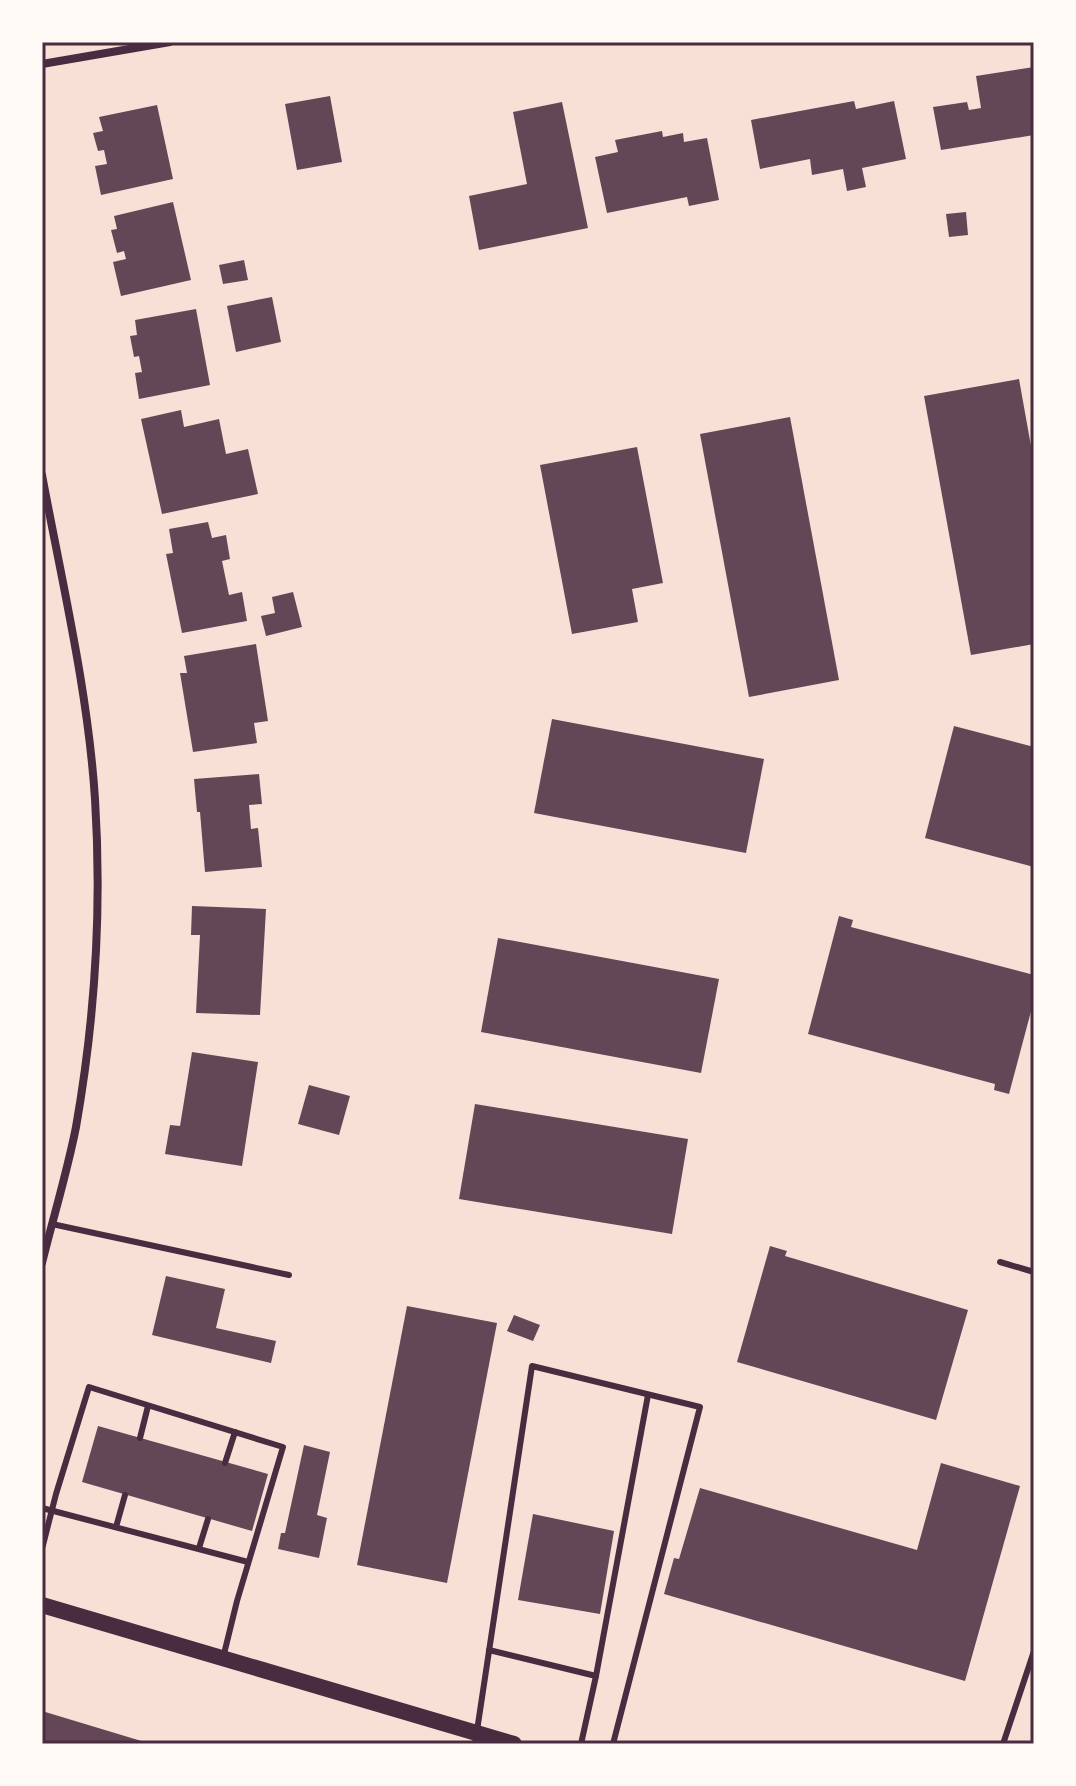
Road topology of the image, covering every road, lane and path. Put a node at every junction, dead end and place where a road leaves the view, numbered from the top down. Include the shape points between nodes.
1 (170, 42) edge
2 (42, 64) edge
3 (42, 475) edge
4 (52, 1224) junction
5 (1000, 1262) dead end
6 (42, 1263) edge
7 (1034, 1272) edge
8 (289, 1275) dead end
9 (648, 1395) junction
10 (148, 1406) junction
11 (235, 1432) junction
12 (140, 1438) dead end
13 (225, 1463) dead end
14 (125, 1495) dead end
15 (42, 1508) edge
16 (51, 1511) junction
17 (208, 1519) dead end
18 (116, 1527) junction
19 (199, 1548) junction
20 (42, 1549) edge
21 (248, 1562) junction
22 (42, 1605) edge
23 (489, 1650) junction
24 (1034, 1651) edge
25 (223, 1658) junction
26 (596, 1676) junction
27 (476, 1739) edge
28 (514, 1744) edge
29 (581, 1744) edge
30 (613, 1744) edge
31 (1003, 1744) edge

1 - 2 street
3 - 4 street via 83,698 95,798 98,895 92,1015 75,1128
4 - 6 street
4 - 8 lane
5 - 7 lane
9 - 23 lane via 532,1366
9 - 26 lane
9 - 30 lane via 700,1407
10 - 11 lane
10 - 12 lane
10 - 16 lane via 89,1387
11 - 13 lane
11 - 21 lane via 283,1447
14 - 18 lane
15 - 16 lane
16 - 18 lane
16 - 20 lane
17 - 19 lane
18 - 19 lane
19 - 21 lane
21 - 25 lane
22 - 25 main road
23 - 26 lane
23 - 27 lane
24 - 31 lane
25 - 27 main road
26 - 29 lane
27 - 28 main road

